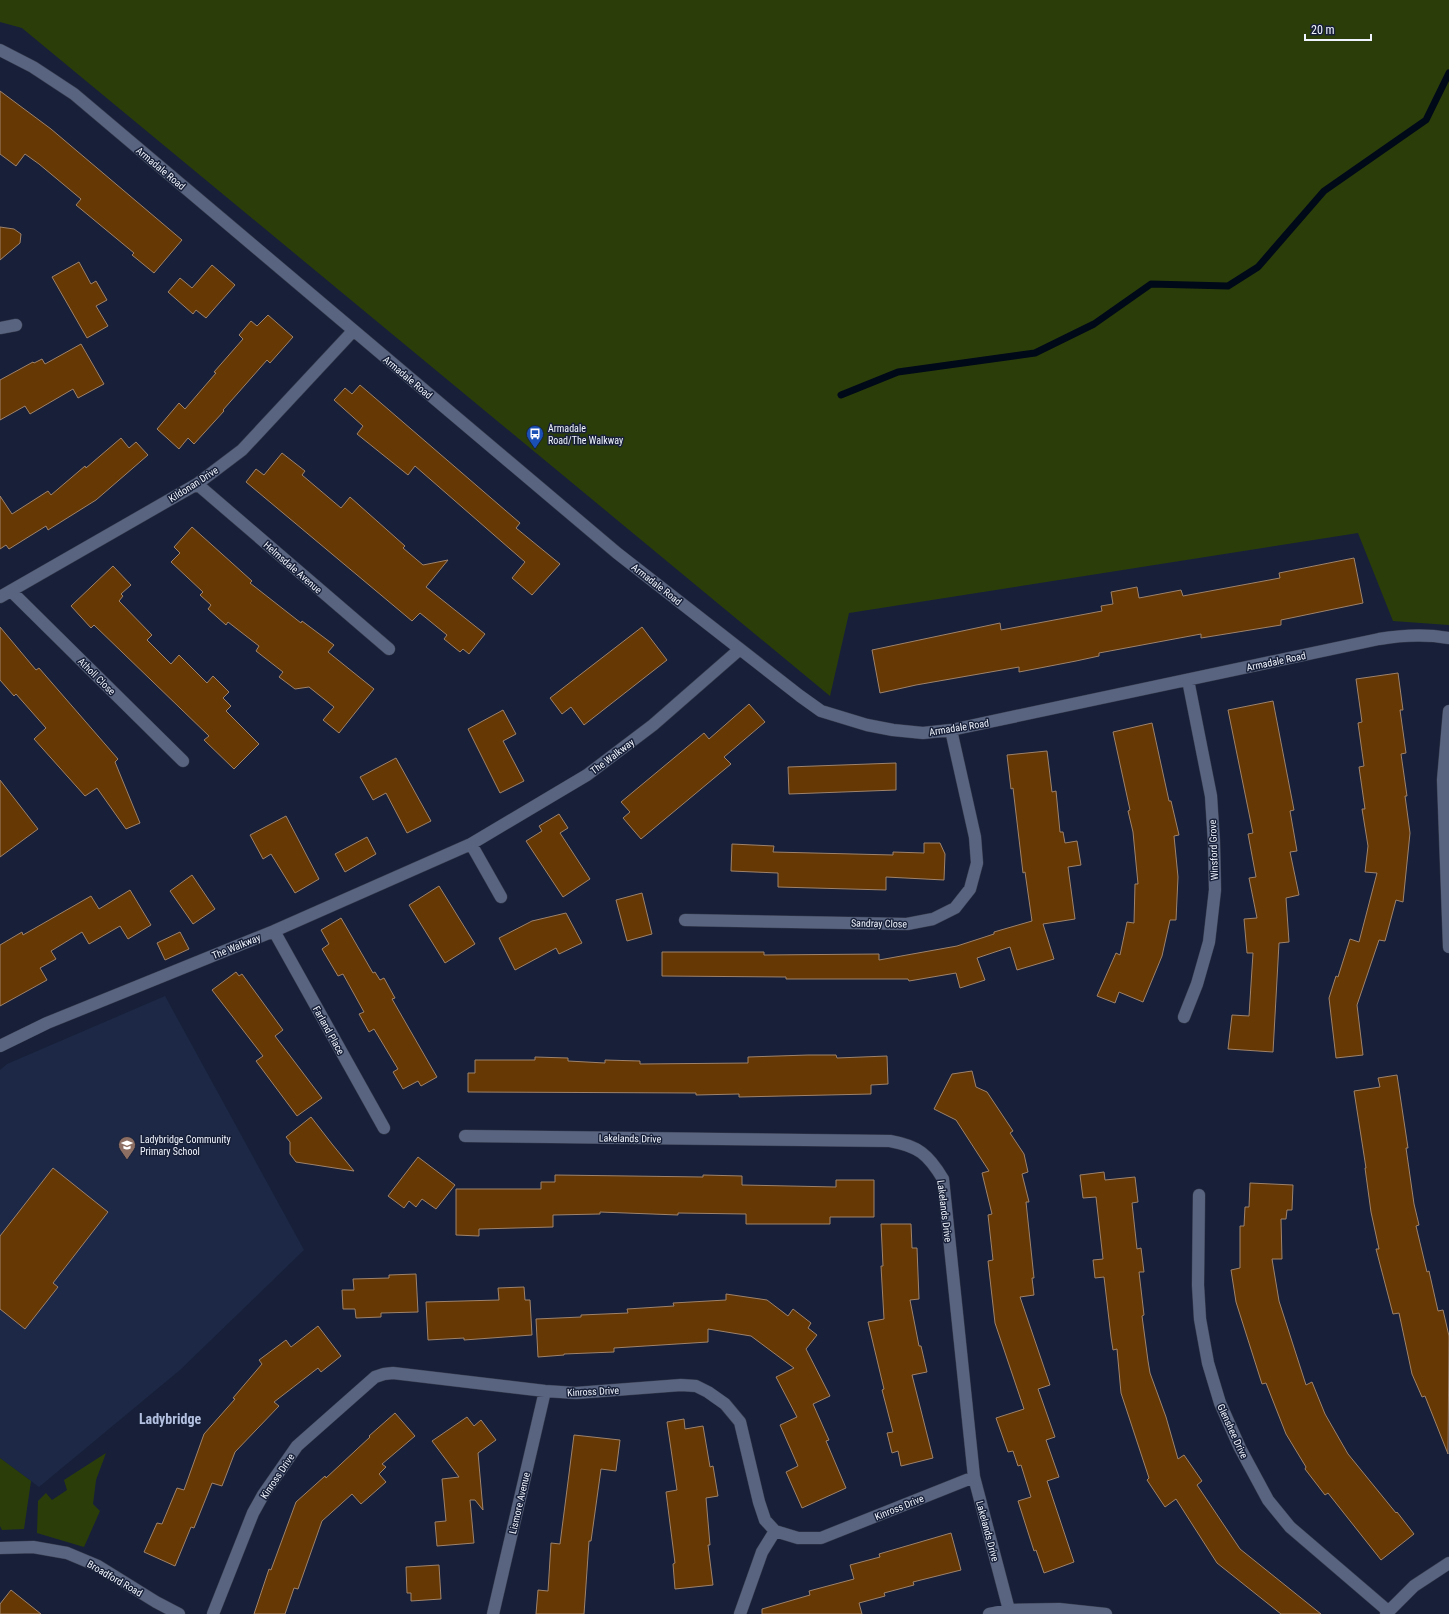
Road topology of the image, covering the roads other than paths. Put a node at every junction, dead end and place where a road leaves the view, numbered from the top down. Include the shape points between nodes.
1 (0, 50) edge
2 (16, 325) dead end
3 (0, 328) edge
4 (354, 331) junction
5 (197, 484) junction
6 (11, 591) junction
7 (0, 597) edge
8 (1449, 638) edge
9 (389, 649) dead end
10 (740, 649) junction
11 (1188, 680) junction
12 (1449, 711) edge
13 (951, 730) junction
14 (183, 761) dead end
15 (471, 844) junction
16 (501, 897) dead end
17 (685, 920) dead end
18 (274, 931) junction
19 (1449, 947) edge
20 (1184, 1017) dead end
21 (0, 1046) edge
22 (384, 1128) dead end
23 (465, 1136) dead end
24 (1199, 1195) dead end
25 (545, 1391) junction
26 (974, 1477) junction
27 (775, 1531) junction
28 (0, 1548) edge
29 (1449, 1563) edge
30 (1009, 1610) junction
31 (1387, 1612) edge
32 (179, 1614) edge
33 (213, 1614) edge
34 (494, 1614) edge
35 (740, 1614) edge
36 (989, 1614) edge
37 (1106, 1614) edge

1 - 4 street, Armadale Road via 33,67 74,94
2 - 3 street
4 - 5 street, Kildonan Drive via 242,450
4 - 10 street, Armadale Road via 617,553
5 - 6 street, Kildonan Drive
5 - 9 street, Helmsdale Avenue
6 - 7 street, Kildonan Drive
6 - 14 street, Atholl Close
8 - 11 street, Armadale Road via 1403,635
10 - 13 street, Armadale Road via 822,711 893,730 923,733
10 - 15 street, The Walkway via 653,725 587,775
11 - 13 street, Armadale Road
11 - 20 street, Winsford Grove via 1211,796 1215,890 1209,942
12 - 19 street via 1443,780
13 - 17 street, Sandray Close via 976,837 977,863 970,889 955,908 933,920 907,924
15 - 16 street
15 - 18 street, The Walkway
18 - 21 street, The Walkway via 47,1023
18 - 22 street, Farland Place
23 - 26 street, Lakelands Drive via 890,1140 908,1144 924,1153 943,1179
24 - 31 street, Glenshee Drive via 1200,1319 1208,1362 1220,1403 1240,1448 1268,1500 1290,1527
25 - 27 street, Kinross Drive via 576,1393 681,1385 696,1386 708,1392 725,1404 740,1422 761,1508 765,1520
25 - 33 street, Kinross Drive via 393,1373 375,1377 297,1446 263,1495 253,1513
25 - 34 street, Lismore Avenue
26 - 27 street, Kinross Drive via 821,1538 798,1538
26 - 30 street, Lakelands Drive
27 - 35 street via 762,1552
28 - 32 street, Broadford Road via 32,1547 67,1553 98,1566
29 - 31 street via 1414,1586
30 - 36 street
30 - 37 street via 1059,1610

